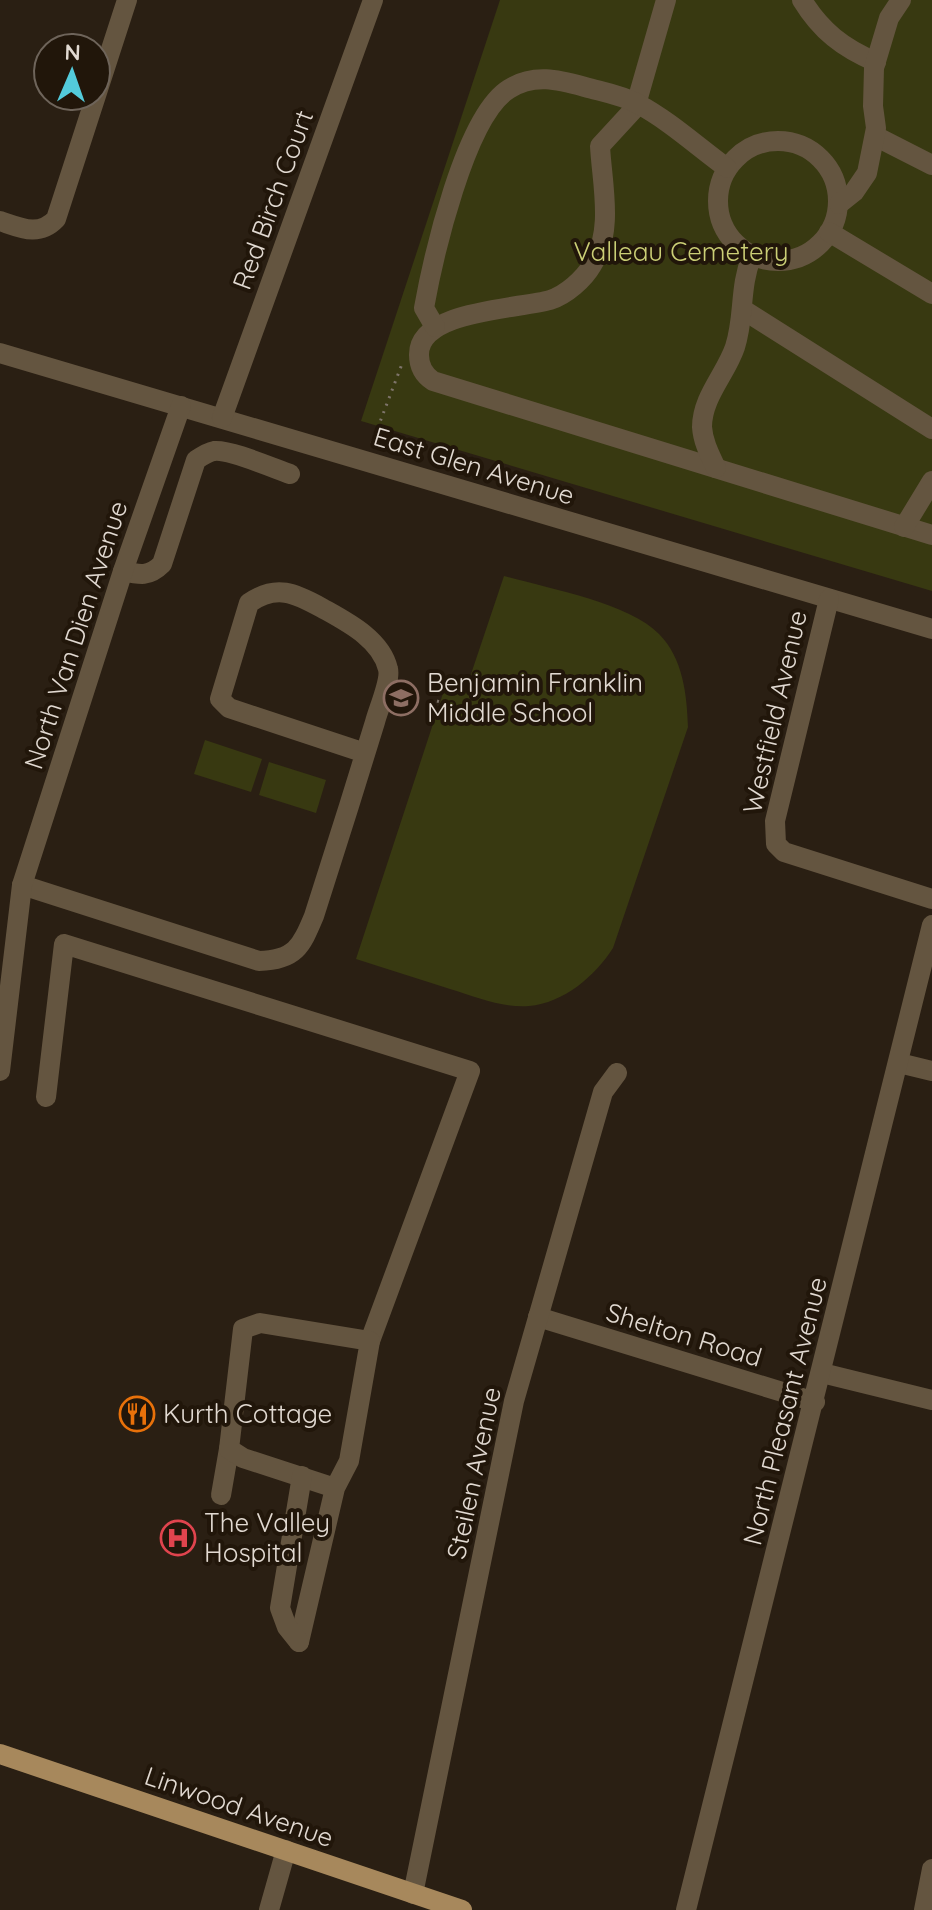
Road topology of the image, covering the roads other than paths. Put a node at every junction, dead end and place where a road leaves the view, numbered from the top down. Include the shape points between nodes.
1 (127, 0) edge
2 (373, 0) edge
3 (666, 0) edge
4 (802, 0) edge
5 (901, 0) edge
6 (876, 62) junction
7 (637, 103) junction
8 (875, 136) junction
9 (932, 165) edge
10 (727, 168) junction
11 (839, 204) junction
12 (0, 221) edge
13 (829, 232) junction
14 (752, 256) junction
15 (932, 294) edge
16 (742, 309) junction
17 (435, 327) junction
18 (0, 353) edge
19 (181, 406) junction
20 (222, 418) junction
21 (932, 429) edge
22 (297, 440) junction
23 (256, 464) junction
24 (716, 468) junction
25 (290, 474) dead end
26 (932, 481) edge
27 (904, 527) junction
28 (932, 535) edge
29 (123, 571) junction
30 (829, 599) junction
31 (932, 629) edge
32 (365, 753) junction
33 (22, 885) junction
34 (932, 899) edge
35 (932, 925) edge
36 (899, 1063) junction
37 (0, 1071) edge
38 (932, 1071) edge
39 (617, 1073) dead end
40 (46, 1097) dead end
41 (538, 1317) junction
42 (370, 1341) junction
43 (822, 1373) junction
44 (932, 1400) edge
45 (815, 1402) junction
46 (229, 1449) junction
47 (302, 1476) junction
48 (335, 1488) junction
49 (221, 1495) dead end
50 (0, 1754) edge
51 (286, 1850) junction
52 (932, 1869) edge
53 (413, 1894) junction
54 (269, 1910) edge
55 (462, 1910) edge
56 (686, 1910) edge
57 (924, 1910) edge

1 - 12 street via 56,219 31,231
2 - 20 street, Red Birch Court
3 - 7 street
4 - 6 street via 832,38
5 - 6 street via 889,18
6 - 8 street
7 - 10 street
7 - 17 street via 600,146 604,235 578,283 553,299
7 - 17 street via 555,79 534,79 507,90 481,120 445,218 424,308
8 - 9 street
8 - 11 street via 867,173
10 - 11 street via 750,147 789,141 811,149 829,167
10 - 14 street via 718,203 725,229
11 - 13 street
13 - 14 street via 814,250 791,260
13 - 15 street
14 - 16 street
16 - 21 street
16 - 24 street via 734,350 705,407 704,442
17 - 24 street via 419,350 421,366 433,381
18 - 19 street, East Glen Avenue
19 - 20 street, East Glen Avenue
19 - 29 street, North Van Dien Avenue
20 - 22 street, East Glen Avenue
22 - 23 street via 289,454
22 - 30 street, East Glen Avenue
23 - 25 street
23 - 29 street via 216,451 196,460 162,564 142,575
24 - 27 street
26 - 27 street
27 - 28 street
29 - 33 street, North Van Dien Avenue
30 - 31 street, East Glen Avenue
30 - 34 street, Westfield Avenue via 775,821 776,844 784,852
32 - 32 street via 390,672 384,658 370,640 286,592 271,591 249,603 220,699 229,708
32 - 33 street via 314,916 304,939 279,960 241,957
33 - 37 street, North Van Dien Avenue
35 - 36 street, North Pleasant Avenue
36 - 38 street
36 - 43 street, North Pleasant Avenue
39 - 41 street, Steilen Avenue via 603,1092
40 - 42 street via 64,944 470,1071
41 - 45 street, Shelton Road
41 - 53 street, Steilen Avenue via 514,1401
42 - 46 street via 260,1323 243,1329
42 - 48 street via 349,1461
43 - 44 street
43 - 45 street, North Pleasant Avenue
45 - 56 street, North Pleasant Avenue
46 - 47 street
46 - 49 street
47 - 48 street
47 - 48 street via 280,1608 299,1642
50 - 51 main road, Linwood Avenue
51 - 53 main road, Linwood Avenue
51 - 54 street
52 - 57 street
53 - 55 main road, Linwood Avenue

